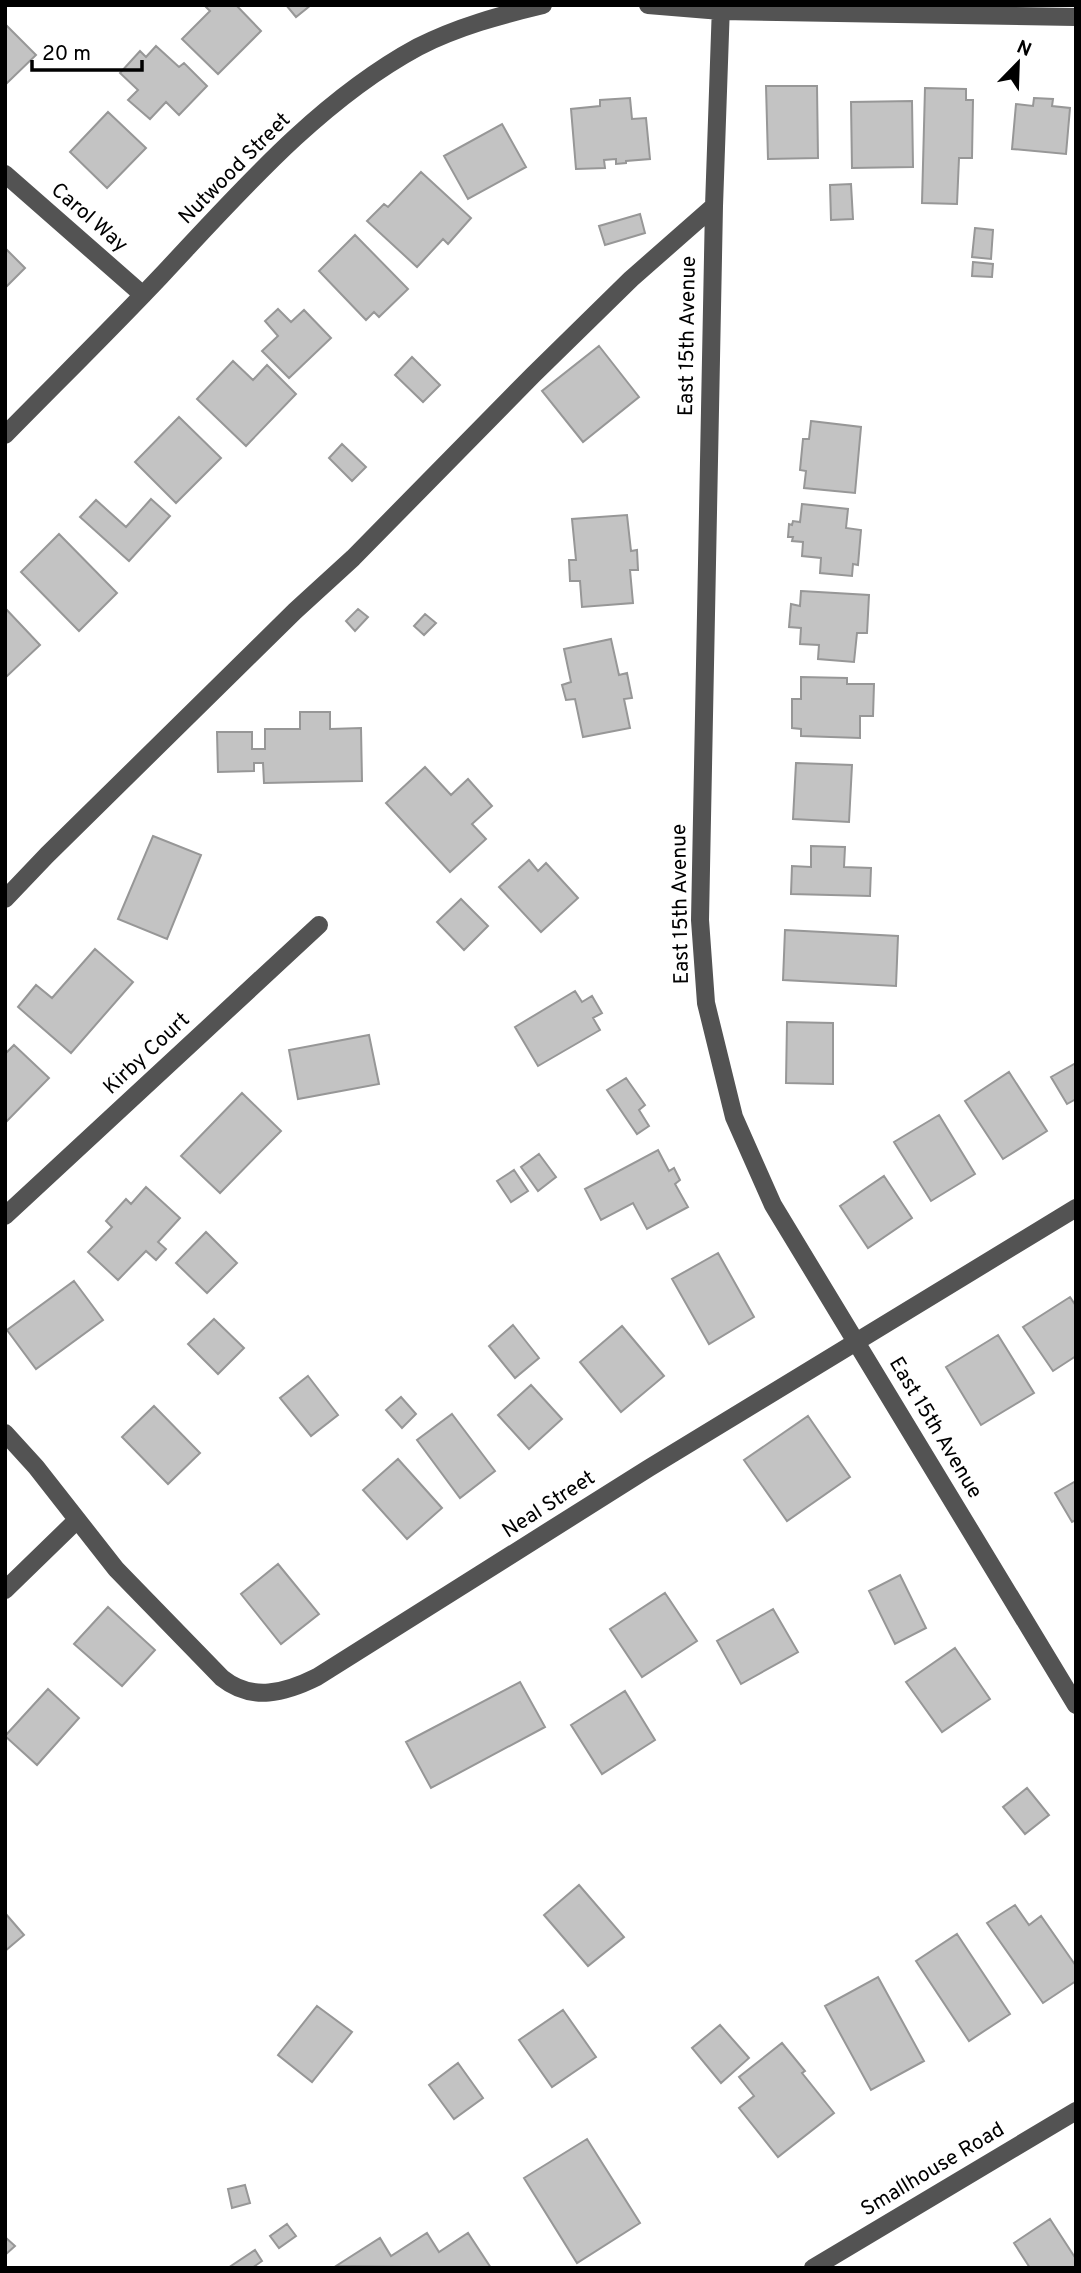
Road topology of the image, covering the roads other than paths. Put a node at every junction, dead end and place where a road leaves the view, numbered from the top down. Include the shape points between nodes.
1 (543, 5) edge
2 (648, 5) edge
3 (721, 8) edge
4 (1076, 16) edge
5 (5, 174) edge
6 (714, 206) junction
7 (143, 295) junction
8 (5, 435) edge
9 (5, 899) edge
10 (319, 925) dead end
11 (1076, 1208) edge
12 (5, 1216) edge
13 (857, 1342) junction
14 (5, 1433) edge
15 (77, 1520) junction
16 (5, 1590) edge
17 (1076, 1706) edge
18 (1076, 2111) edge
19 (813, 2268) edge

1 - 7 street, Nutwood Street via 494,17 419,47 352,89 254,177
2 - 3 street
3 - 4 street
3 - 6 street, East 15th Avenue
5 - 7 street, Carol Way
6 - 9 street via 543,365
6 - 13 street, East 15th Avenue via 700,920 706,1003 734,1117 773,1205
7 - 8 street, Nutwood Street
10 - 12 street, Kirby Court
11 - 13 street, Neal Street
13 - 15 street, Neal Street via 292,1689 261,1693 222,1678 116,1569
13 - 17 street, East 15th Avenue
14 - 15 street, Neal Street
15 - 16 street
18 - 19 street, Smallhouse Road

